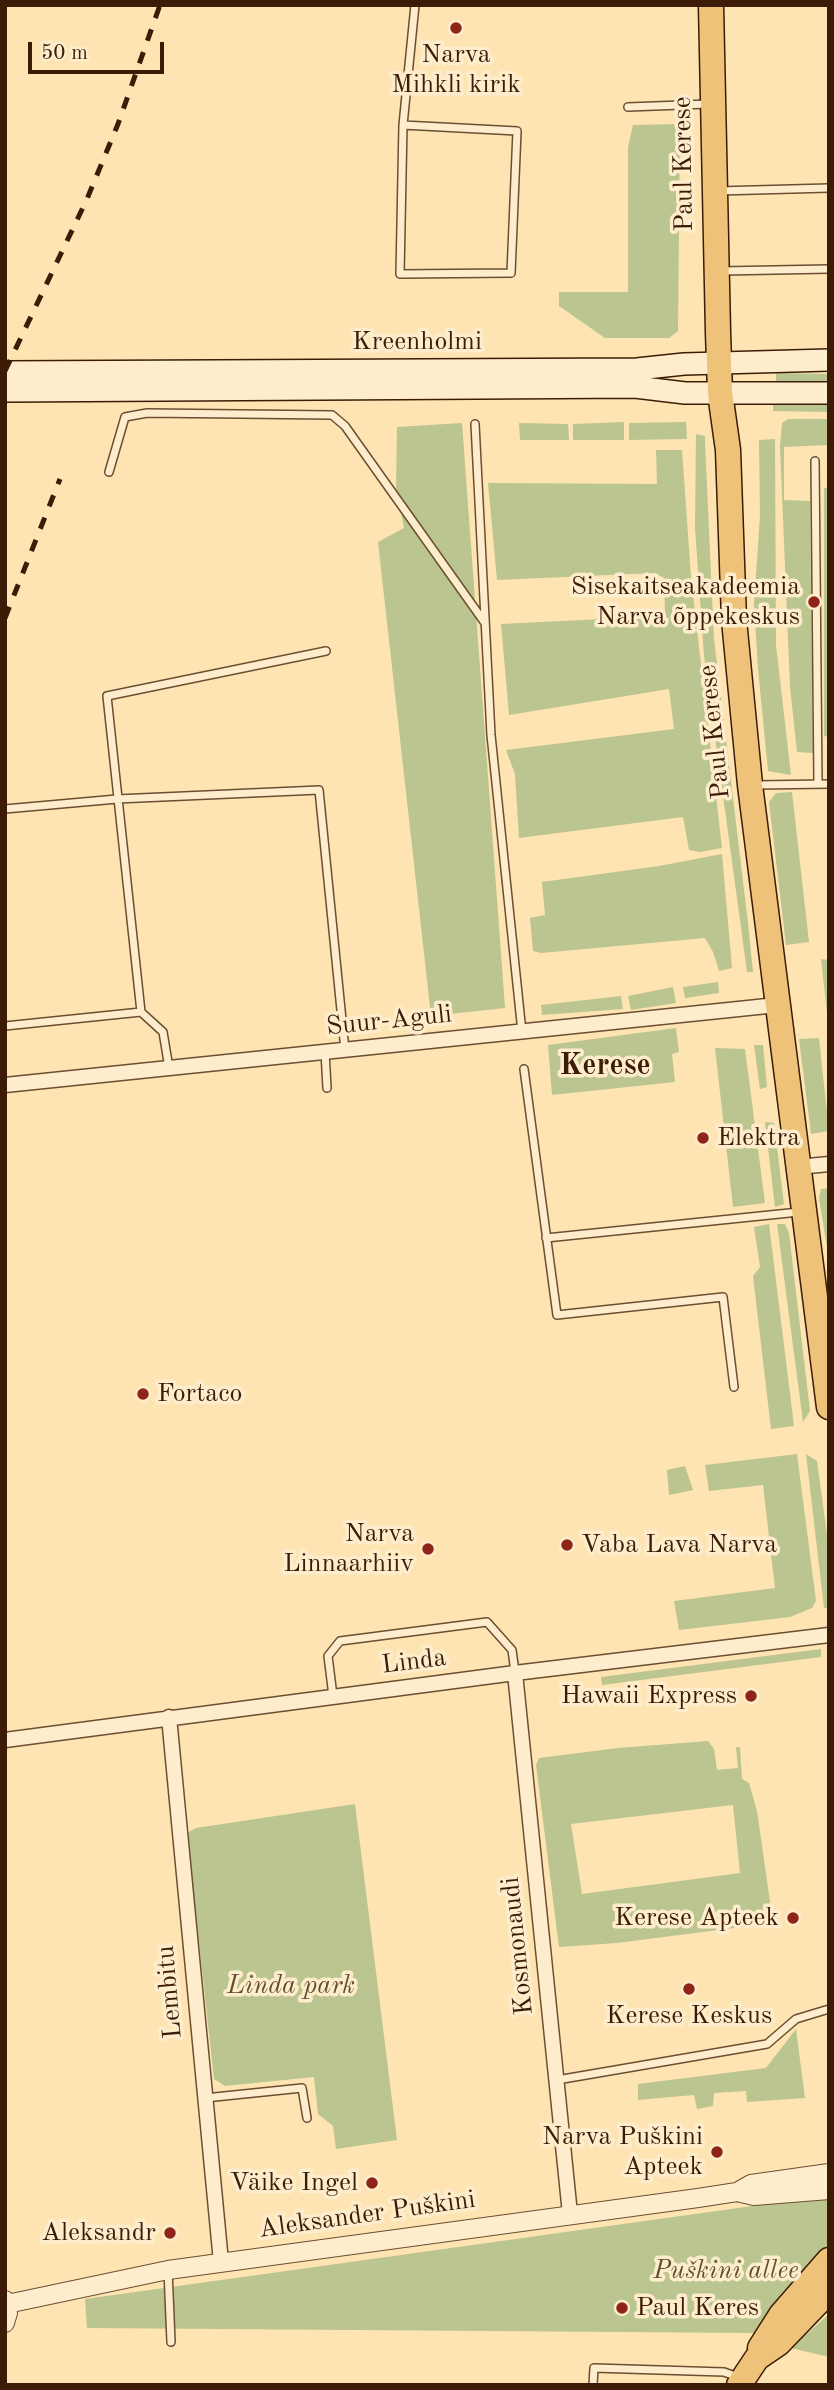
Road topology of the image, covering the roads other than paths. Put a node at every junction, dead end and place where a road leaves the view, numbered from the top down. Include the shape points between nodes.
1 (415, 5) edge
2 (711, 5) edge
3 (712, 104) junction
4 (628, 107) dead end
5 (403, 125) junction
6 (829, 188) edge
7 (713, 191) junction
8 (829, 268) edge
9 (716, 271) junction
10 (829, 360) edge
11 (719, 363) junction
12 (5, 372) edge
13 (390, 380) junction
14 (5, 391) edge
15 (720, 393) junction
16 (829, 393) edge
17 (475, 424) dead end
18 (815, 461) dead end
19 (109, 472) dead end
20 (485, 623) junction
21 (326, 651) dead end
22 (818, 784) junction
23 (829, 784) edge
24 (750, 785) junction
25 (117, 799) junction
26 (5, 809) edge
27 (777, 1005) junction
28 (141, 1012) junction
29 (5, 1026) edge
30 (522, 1032) junction
31 (345, 1051) junction
32 (325, 1052) junction
33 (169, 1069) junction
34 (524, 1069) dead end
35 (5, 1085) edge
36 (327, 1088) dead end
37 (829, 1164) edge
38 (798, 1167) junction
39 (803, 1211) junction
40 (546, 1238) junction
41 (734, 1387) dead end
42 (829, 1407) edge
43 (829, 1635) edge
44 (515, 1673) junction
45 (333, 1697) junction
46 (169, 1717) junction
47 (5, 1740) edge
48 (829, 2009) edge
49 (557, 2080) junction
50 (204, 2098) junction
51 (307, 2118) dead end
52 (829, 2173) edge
53 (829, 2190) edge
54 (737, 2192) junction
55 (570, 2214) junction
56 (829, 2260) edge
57 (221, 2262) junction
58 (168, 2270) junction
59 (829, 2291) edge
60 (6, 2302) edge
61 (5, 2323) edge
62 (171, 2342) dead end
63 (748, 2373) edge
64 (593, 2385) edge

1 - 5 lane
2 - 3 highway, Paul Kerese
3 - 4 lane
3 - 7 highway, Paul Kerese
5 - 5 lane via 400,274 510,273 517,131
6 - 7 lane
7 - 9 highway, Paul Kerese
8 - 9 lane
9 - 11 highway, Paul Kerese
10 - 11 main road, Kreenholmi
11 - 13 main road, Kreenholmi
11 - 15 highway, Paul Kerese
12 - 13 main road, Kreenholmi
13 - 14 main road, Kreenholmi
13 - 15 main road, Kreenholmi
15 - 16 main road, Kreenholmi
15 - 24 highway, Paul Kerese
17 - 20 lane
18 - 22 lane
19 - 20 lane via 125,416 332,415 345,426
20 - 30 lane via 491,735
21 - 25 lane via 107,696
22 - 23 lane
22 - 24 lane
24 - 27 highway, Paul Kerese
25 - 26 lane
25 - 28 lane
25 - 31 lane via 319,790
27 - 30 street, Suur-Aguli
27 - 38 highway, Paul Kerese
28 - 29 lane
28 - 33 lane via 163,1032
30 - 31 street, Suur-Aguli
31 - 32 street, Suur-Aguli
32 - 33 street, Suur-Aguli
32 - 36 lane
33 - 35 street, Suur-Aguli
34 - 40 lane
37 - 38 street
38 - 39 highway, Paul Kerese
39 - 40 lane
39 - 42 highway, Paul Kerese
40 - 41 lane via 557,1315 723,1297
43 - 44 street, Linda
44 - 45 street, Linda
44 - 45 lane via 512,1650 487,1622 340,1641 328,1656
44 - 49 street, Kosmonaudi
45 - 46 street, Linda
46 - 47 street, Linda
46 - 50 street, Lembitu
48 - 49 lane via 796,2019 767,2044
49 - 55 street, Kosmonaudi
50 - 51 lane via 302,2088
50 - 57 street, Lembitu
52 - 54 street, Aleksander Puškini via 751,2184
53 - 54 street, Aleksander Puškini via 754,2196
54 - 55 street, Aleksander Puškini
55 - 57 street, Aleksander Puškini
56 - 63 highway via 781,2315
57 - 58 street, Aleksander Puškini
58 - 60 street, Aleksander Puškini
58 - 62 lane
59 - 63 highway
60 - 61 street
63 - 64 lane via 594,2368

